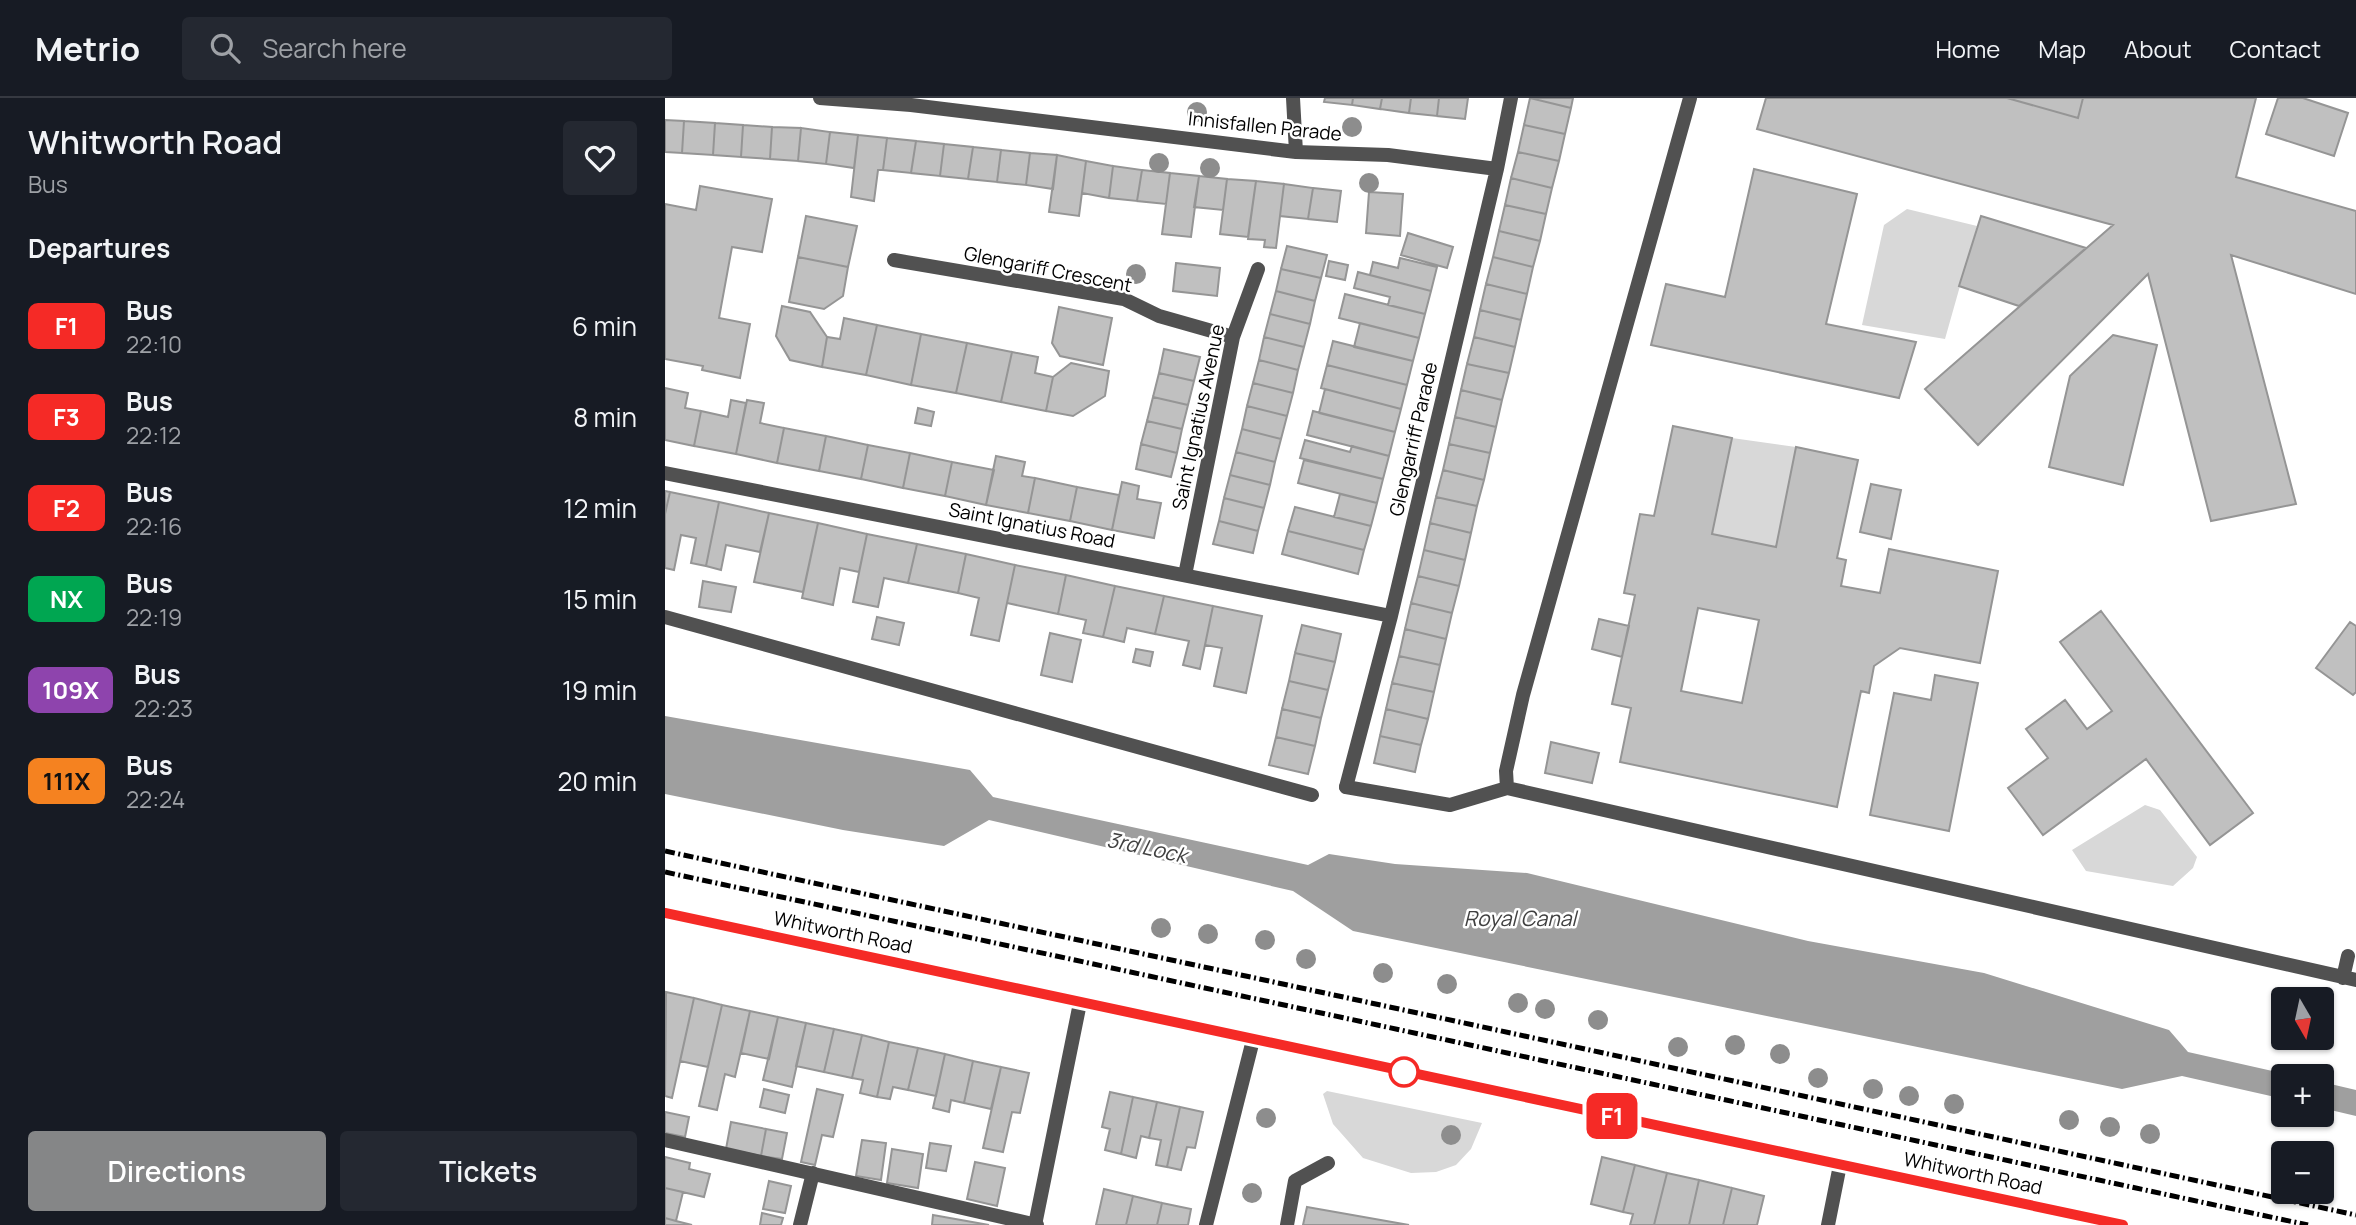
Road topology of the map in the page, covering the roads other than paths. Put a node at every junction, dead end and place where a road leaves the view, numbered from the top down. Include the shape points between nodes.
1 (820, 98) edge
2 (1293, 98) edge
3 (1511, 98) edge
4 (1690, 98) edge
5 (911, 101) edge
6 (1296, 152) junction
7 (1497, 169) junction
8 (894, 260) dead end
9 (1258, 269) dead end
10 (1233, 337) junction
11 (665, 473) edge
12 (1185, 575) junction
13 (1391, 616) junction
14 (665, 617) edge
15 (1507, 788) junction
16 (1313, 795) dead end
17 (665, 913) edge
18 (2348, 956) dead end
19 (2349, 979) edge
20 (1080, 1003) junction
21 (1253, 1040) junction
22 (665, 1140) edge
23 (1328, 1163) dead end
24 (1840, 1165) junction
25 (814, 1172) junction
26 (800, 1225) edge
27 (1036, 1225) edge
28 (1206, 1225) edge
29 (1287, 1225) edge
30 (1828, 1225) edge
31 (2123, 1225) edge

1 - 5 street, Innisfallen Parade
2 - 6 street
3 - 7 street, Glengarriff Parade
4 - 15 street via 1526,683 1506,771
5 - 6 street, Innisfallen Parade
6 - 7 street, Innisfallen Parade via 1388,155
7 - 13 street, Glengarriff Parade
8 - 10 street, Glengariff Crescent via 1124,299 1159,316
9 - 10 street, Saint Ignatius Avenue
10 - 12 street, Saint Ignatius Avenue
11 - 12 street, Saint Ignatius Road
12 - 13 street, Saint Ignatius Road
13 - 15 street, Glengarriff Parade via 1346,787 1450,805
14 - 16 street
15 - 19 street
17 - 20 street, Whitworth Road
18 - 19 street
20 - 21 street, Whitworth Road
20 - 27 street
21 - 24 street, Whitworth Road
21 - 28 street
22 - 25 street
23 - 29 street via 1295,1181
24 - 30 street
24 - 31 street, Whitworth Road
25 - 26 street
25 - 27 street

